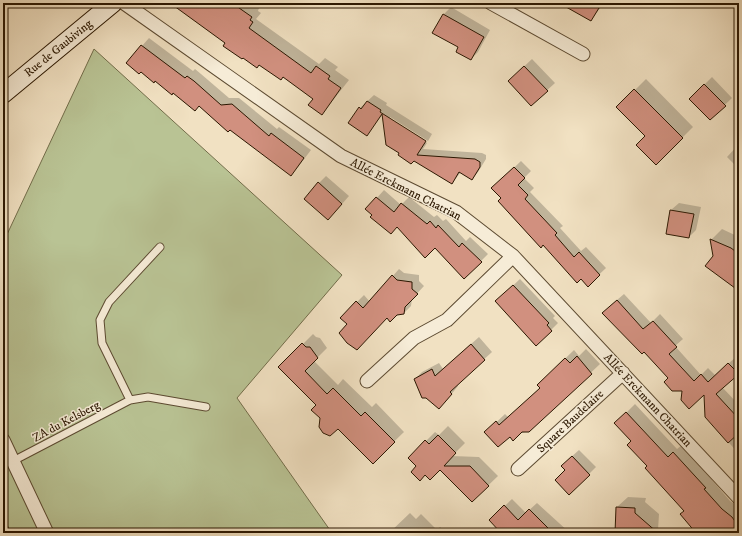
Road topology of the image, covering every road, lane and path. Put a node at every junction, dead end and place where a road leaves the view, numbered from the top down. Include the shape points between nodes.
1 (113, 3) edge
2 (124, 3) edge
3 (491, 3) edge
4 (583, 54) dead end
5 (3, 94) edge
6 (160, 247) dead end
7 (513, 256) junction
8 (623, 373) junction
9 (367, 381) dead end
10 (130, 400) junction
11 (206, 407) dead end
12 (3, 440) edge
13 (13, 461) junction
14 (518, 469) dead end
15 (739, 498) edge
16 (47, 533) edge

1 - 5 main road, Rue de Gaubiving
2 - 7 street, Allée Erckmann Chatrian via 341,156 456,212
3 - 4 street
6 - 10 lane via 109,302 100,320 102,343
7 - 8 street, Allée Erckmann Chatrian
7 - 9 street via 446,320 414,338
8 - 14 street, Square Baudelaire
8 - 15 street, Allée Erckmann Chatrian
10 - 11 lane, ZA du Kelsberg via 148,396
10 - 13 lane, ZA du Kelsberg
12 - 13 street
13 - 16 street

